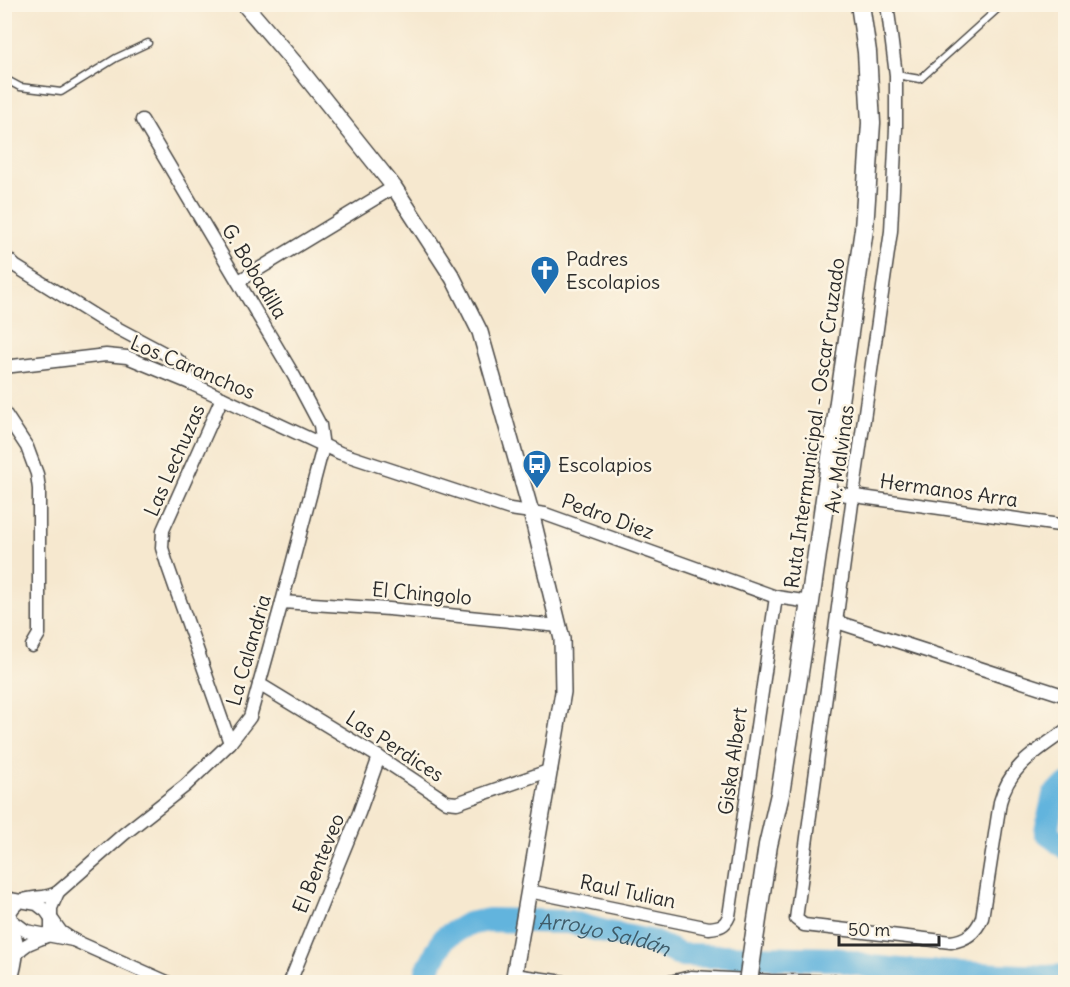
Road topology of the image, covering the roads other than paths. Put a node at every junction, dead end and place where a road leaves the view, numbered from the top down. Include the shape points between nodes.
1 (244, 4) edge
2 (853, 4) edge
3 (860, 4) edge
4 (887, 4) edge
5 (1003, 4) edge
6 (148, 43) dead end
7 (4, 75) edge
8 (896, 75) junction
9 (142, 120) dead end
10 (394, 187) junction
11 (4, 255) edge
12 (239, 281) junction
13 (4, 367) edge
14 (190, 383) junction
15 (222, 398) junction
16 (4, 412) edge
17 (323, 447) junction
18 (827, 492) junction
19 (853, 496) junction
20 (531, 512) junction
21 (1065, 526) edge
22 (776, 597) junction
23 (282, 602) junction
24 (806, 602) junction
25 (837, 622) junction
26 (559, 626) junction
27 (32, 646) dead end
28 (259, 684) junction
29 (1065, 696) edge
30 (1065, 730) edge
31 (230, 742) junction
32 (379, 757) junction
33 (551, 770) junction
34 (529, 891) junction
35 (58, 892) junction
36 (4, 898) edge
37 (21, 900) junction
38 (50, 915) junction
39 (7, 916) edge
40 (720, 927) joint
41 (48, 935) junction
42 (73, 940) junction
43 (17, 954) junction
44 (513, 979) edge
45 (740, 981) edge
46 (11, 982) edge
47 (167, 982) edge
48 (290, 982) edge
49 (564, 982) edge
50 (670, 982) edge
51 (868, 982) edge

1 - 10 street
2 - 24 main road, Ruta Intermunicipal - Oscar Cruzado via 862,134 858,217
3 - 18 main road, Ruta Intermunicipal - Oscar Cruzado via 870,91 869,166 864,229
4 - 8 street, Av. Malvinas
5 - 8 lane via 920,79
6 - 7 lane via 61,92 20,87
8 - 19 street, Av. Malvinas via 891,231
9 - 12 street, G. Bobadilla
10 - 12 street
10 - 20 street via 453,278 480,332
11 - 14 street via 15,266 100,319 179,361
12 - 17 street, G. Bobadilla via 315,415
13 - 14 street, Los Caranchos via 116,355
14 - 15 street, Los Caranchos
15 - 17 street, Los Caranchos
15 - 31 street, Las Lechuzas via 162,539 167,564
16 - 27 street via 34,462 39,489 39,634
17 - 20 street, Pedro Diez via 510,509
17 - 23 street, La Calandria
18 - 19 street, Hermanos Arra
18 - 24 main road, Ruta Intermunicipal - Oscar Cruzado
19 - 21 street, Hermanos Arra
19 - 25 street, Av. Malvinas
20 - 22 street, Pedro Diez
20 - 26 street
22 - 24 street, Pedro Diez
22 - 40 street, Giska Albert via 729,916
23 - 26 street, El Chingolo
23 - 28 street, La Calandria
24 - 45 main road, Ruta Intermunicipal - Oscar Cruzado, bridge via 780,794 754,940
25 - 29 street
25 - 30 street, Av. Malvinas via 796,919 804,925 951,942 970,935 982,918 1005,785 1026,759
26 - 33 street via 563,692
28 - 31 street, La Calandria via 250,717
28 - 32 street, Las Perdices
31 - 35 street, La Calandria via 185,786
32 - 33 street, Las Perdices via 439,798 457,803
32 - 48 street, El Benteveo
33 - 34 street
34 - 40 street, Raul Tulian via 709,928
34 - 44 street
35 - 37 street
35 - 38 street, La Calandria
36 - 37 street
37 - 38 street via 37,904
37 - 39 street
38 - 41 street, La Calandria
38 - 42 street via 61,932
39 - 41 street via 26,931
39 - 43 street
41 - 42 street
41 - 43 street via 21,947
42 - 47 street
43 - 46 street
44 - 49 street
45 - 50 street via 691,977
45 - 51 street

